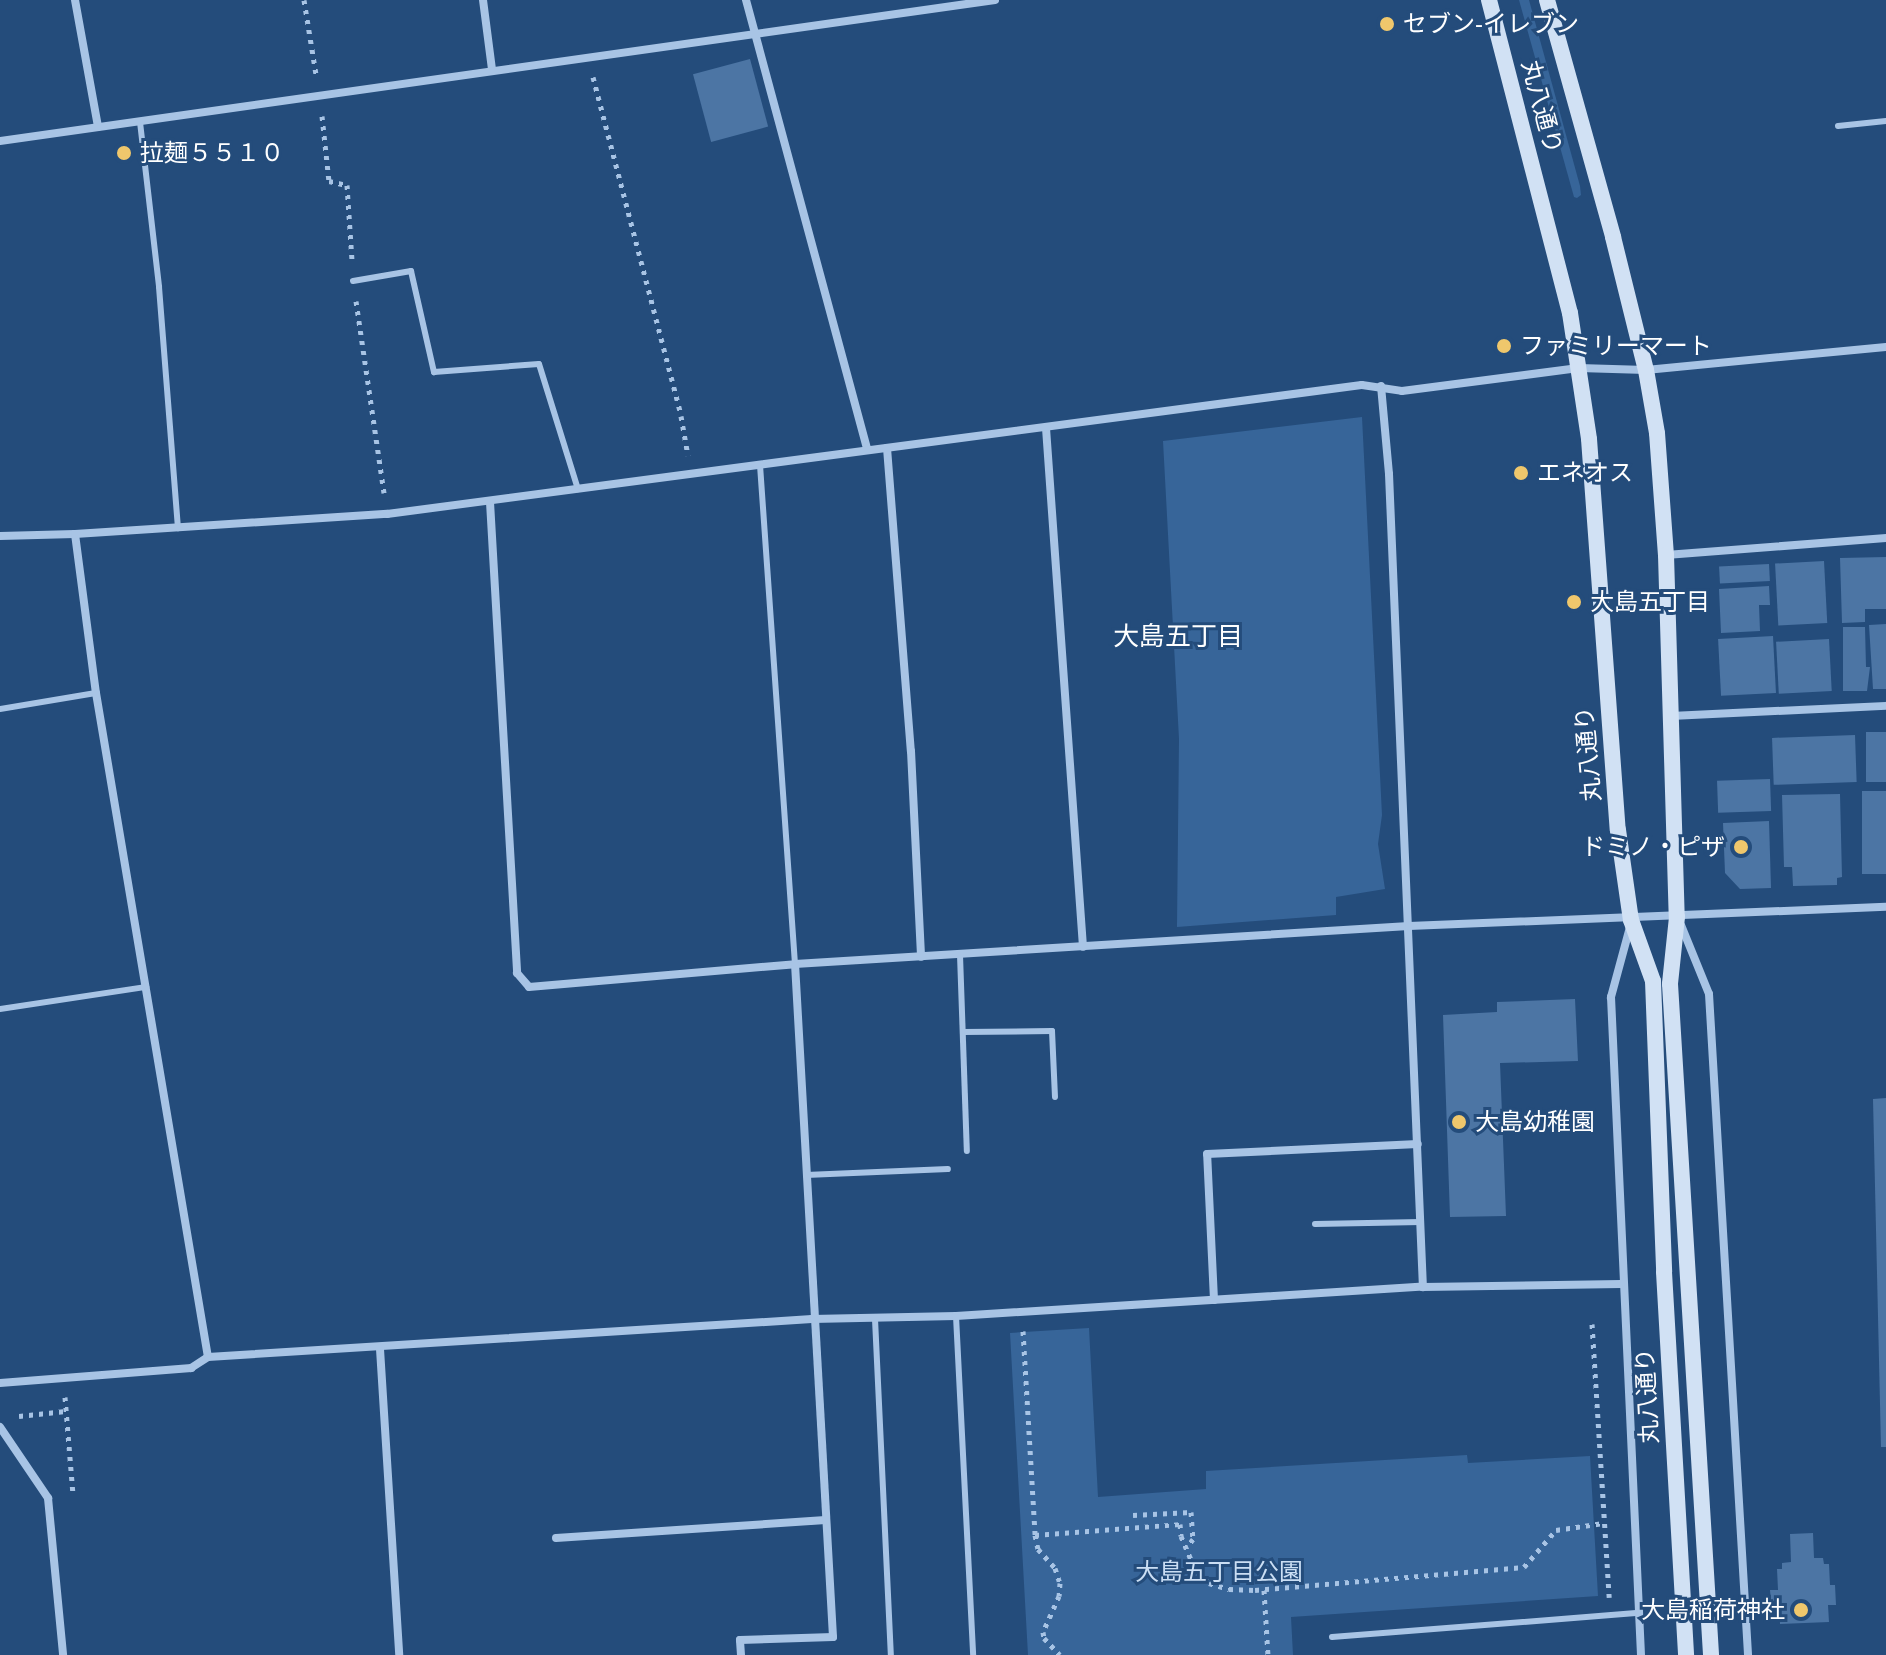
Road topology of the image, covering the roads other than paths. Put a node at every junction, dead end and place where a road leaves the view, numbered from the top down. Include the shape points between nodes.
1 (75, 0) edge
2 (483, 0) edge
3 (746, 0) edge
4 (995, 0) edge
5 (1489, 0) edge
6 (1547, 0) edge
7 (755, 33) junction
8 (492, 69) junction
9 (1886, 121) edge
10 (140, 122) junction
11 (1838, 126) dead end
12 (98, 127) junction
13 (0, 141) edge
14 (353, 281) road end
15 (1886, 347) edge
16 (1579, 368) junction
17 (1646, 370) junction
18 (1381, 386) junction
19 (1046, 428) junction
20 (887, 448) junction
21 (867, 450) junction
22 (760, 465) junction
23 (578, 489) junction
24 (490, 502) junction
25 (178, 528) junction
26 (75, 534) junction
27 (0, 536) edge
28 (1886, 538) edge
29 (1666, 555) junction
30 (96, 693) junction
31 (1886, 706) edge
32 (0, 709) edge
33 (1670, 716) junction
34 (1886, 907) edge
35 (1677, 917) junction
36 (1631, 920) junction
37 (1409, 926) junction
38 (1083, 947) junction
39 (960, 955) junction
40 (921, 957) junction
41 (795, 964) junction
42 (146, 987) junction
43 (0, 1009) edge
44 (963, 1032) junction
45 (1055, 1097) dead end
46 (1418, 1144) junction
47 (967, 1151) dead end
48 (948, 1169) dead end
49 (806, 1175) junction
50 (1421, 1222) junction
51 (1315, 1224) dead end
52 (1621, 1284) junction
53 (1423, 1287) junction
54 (1214, 1300) junction
55 (956, 1316) junction
56 (812, 1319) junction
57 (875, 1319) junction
58 (380, 1349) junction
59 (208, 1357) junction
60 (0, 1383) edge
61 (0, 1427) edge
62 (825, 1520) junction
63 (556, 1538) dead end
64 (1639, 1613) junction
65 (1332, 1637) dead end
66 (63, 1655) edge
67 (399, 1655) edge
68 (741, 1655) edge
69 (891, 1655) edge
70 (973, 1655) edge
71 (1641, 1655) edge
72 (1686, 1655) edge
73 (1711, 1655) edge
74 (1748, 1655) edge

1 - 12 street
2 - 8 street
3 - 7 street
4 - 7 street
5 - 16 main road, 丸八通り via 1557,261
6 - 17 main road, 丸八通り
7 - 8 street
7 - 21 street
8 - 10 street
9 - 11 lane
10 - 12 street
10 - 25 lane
12 - 13 street
14 - 23 lane via 411,271 434,372 539,364
15 - 17 street
16 - 17 street
16 - 18 street via 1402,391
16 - 36 main road, 丸八通り via 1595,495 1618,830
17 - 29 main road, 丸八通り via 1657,433
18 - 19 street
18 - 37 street
19 - 20 street
19 - 38 street
20 - 21 street
20 - 40 street
21 - 22 street
22 - 23 street
22 - 41 lane
23 - 24 street
24 - 25 street
24 - 41 street via 517,973 529,987
25 - 26 street
26 - 27 street
26 - 30 street
28 - 29 street
29 - 33 main road, 丸八通り
30 - 32 lane
30 - 42 street
31 - 33 street
33 - 35 main road, 丸八通り
34 - 35 street
35 - 36 street
35 - 73 main road, 丸八通り via 1670,984
35 - 74 street via 1709,994
36 - 37 street
36 - 52 street via 1611,997
36 - 72 main road, 丸八通り via 1653,981
37 - 38 street
37 - 46 street
38 - 39 street
39 - 40 street
39 - 44 lane
40 - 41 street
41 - 49 street
42 - 43 lane
42 - 59 street
44 - 45 lane via 1052,1031
44 - 47 lane
46 - 50 street
46 - 54 street via 1207,1154
48 - 49 lane
49 - 56 street
50 - 51 lane
50 - 53 street
52 - 53 street
52 - 64 street
53 - 54 street
54 - 55 street
55 - 57 street
55 - 70 lane
56 - 57 street
56 - 58 street
56 - 62 street
57 - 69 lane
58 - 59 street
58 - 67 street
59 - 60 street via 191,1368
61 - 66 street via 48,1498
62 - 63 street
62 - 68 street via 833,1637 740,1640
64 - 65 lane
64 - 71 street

